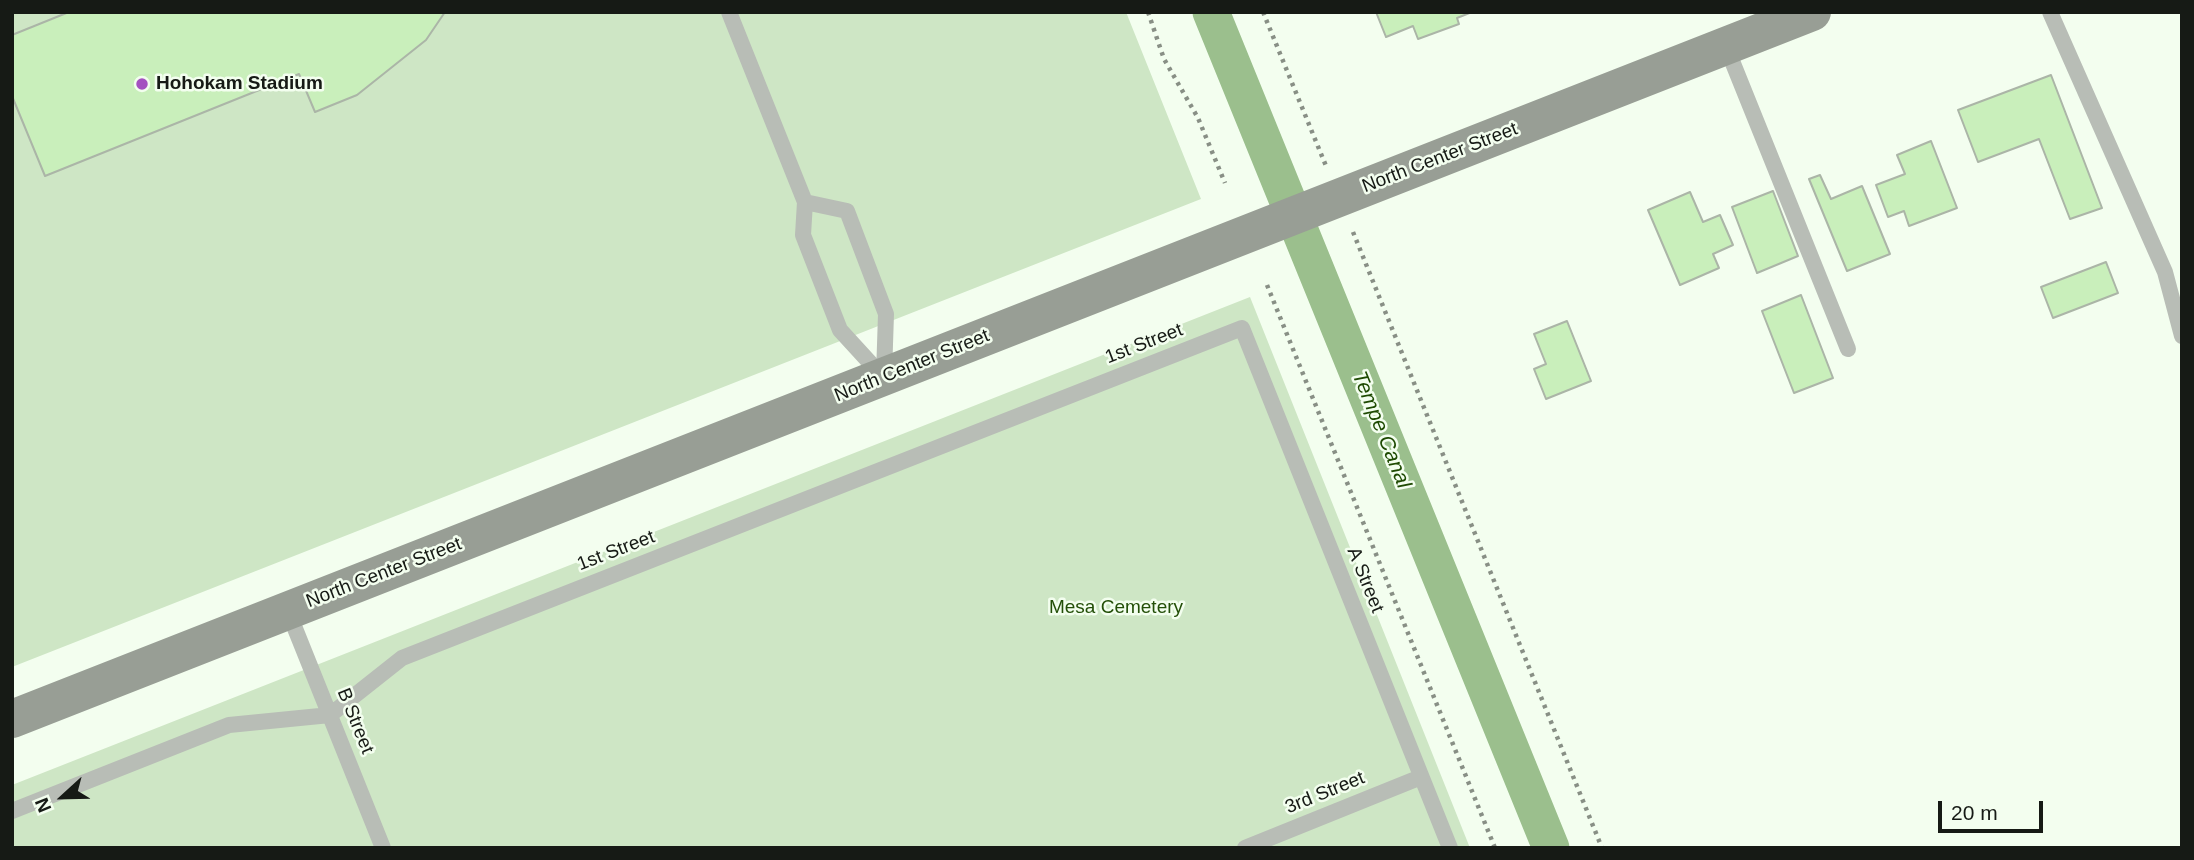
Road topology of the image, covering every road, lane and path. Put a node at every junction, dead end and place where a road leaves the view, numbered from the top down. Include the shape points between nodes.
1 (729, 12) edge
2 (1148, 12) edge
3 (1263, 12) edge
4 (1812, 12) edge
5 (2050, 12) edge
6 (1726, 46) junction
7 (1225, 183) dead end
8 (1339, 198) junction
9 (805, 202) junction
10 (1267, 285) dead end
11 (1242, 328) joint
12 (2182, 337) edge
13 (1849, 349) dead end
14 (884, 378) junction
15 (288, 611) junction
16 (330, 715) junction
17 (12, 719) edge
18 (1422, 778) junction
19 (12, 811) edge
20 (383, 848) edge
21 (1245, 848) edge
22 (1450, 848) edge
23 (1494, 848) edge
24 (1602, 848) edge

1 - 9 lane
2 - 7 path via 1164,59 1198,118
3 - 8 path
4 - 6 street, North Center Street
5 - 12 lane via 2165,272
6 - 8 street, North Center Street
6 - 13 lane
8 - 14 street, North Center Street
8 - 24 path
9 - 14 lane via 803,235 840,330
9 - 14 lane via 847,211 886,314
10 - 23 path
11 - 16 lane, 1st Street via 402,658
11 - 18 lane, A Street
14 - 15 street, North Center Street
15 - 16 lane, B Street
15 - 17 street, North Center Street
16 - 19 lane via 229,725
16 - 20 lane, B Street
18 - 21 lane, 3rd Street
18 - 22 lane, A Street

